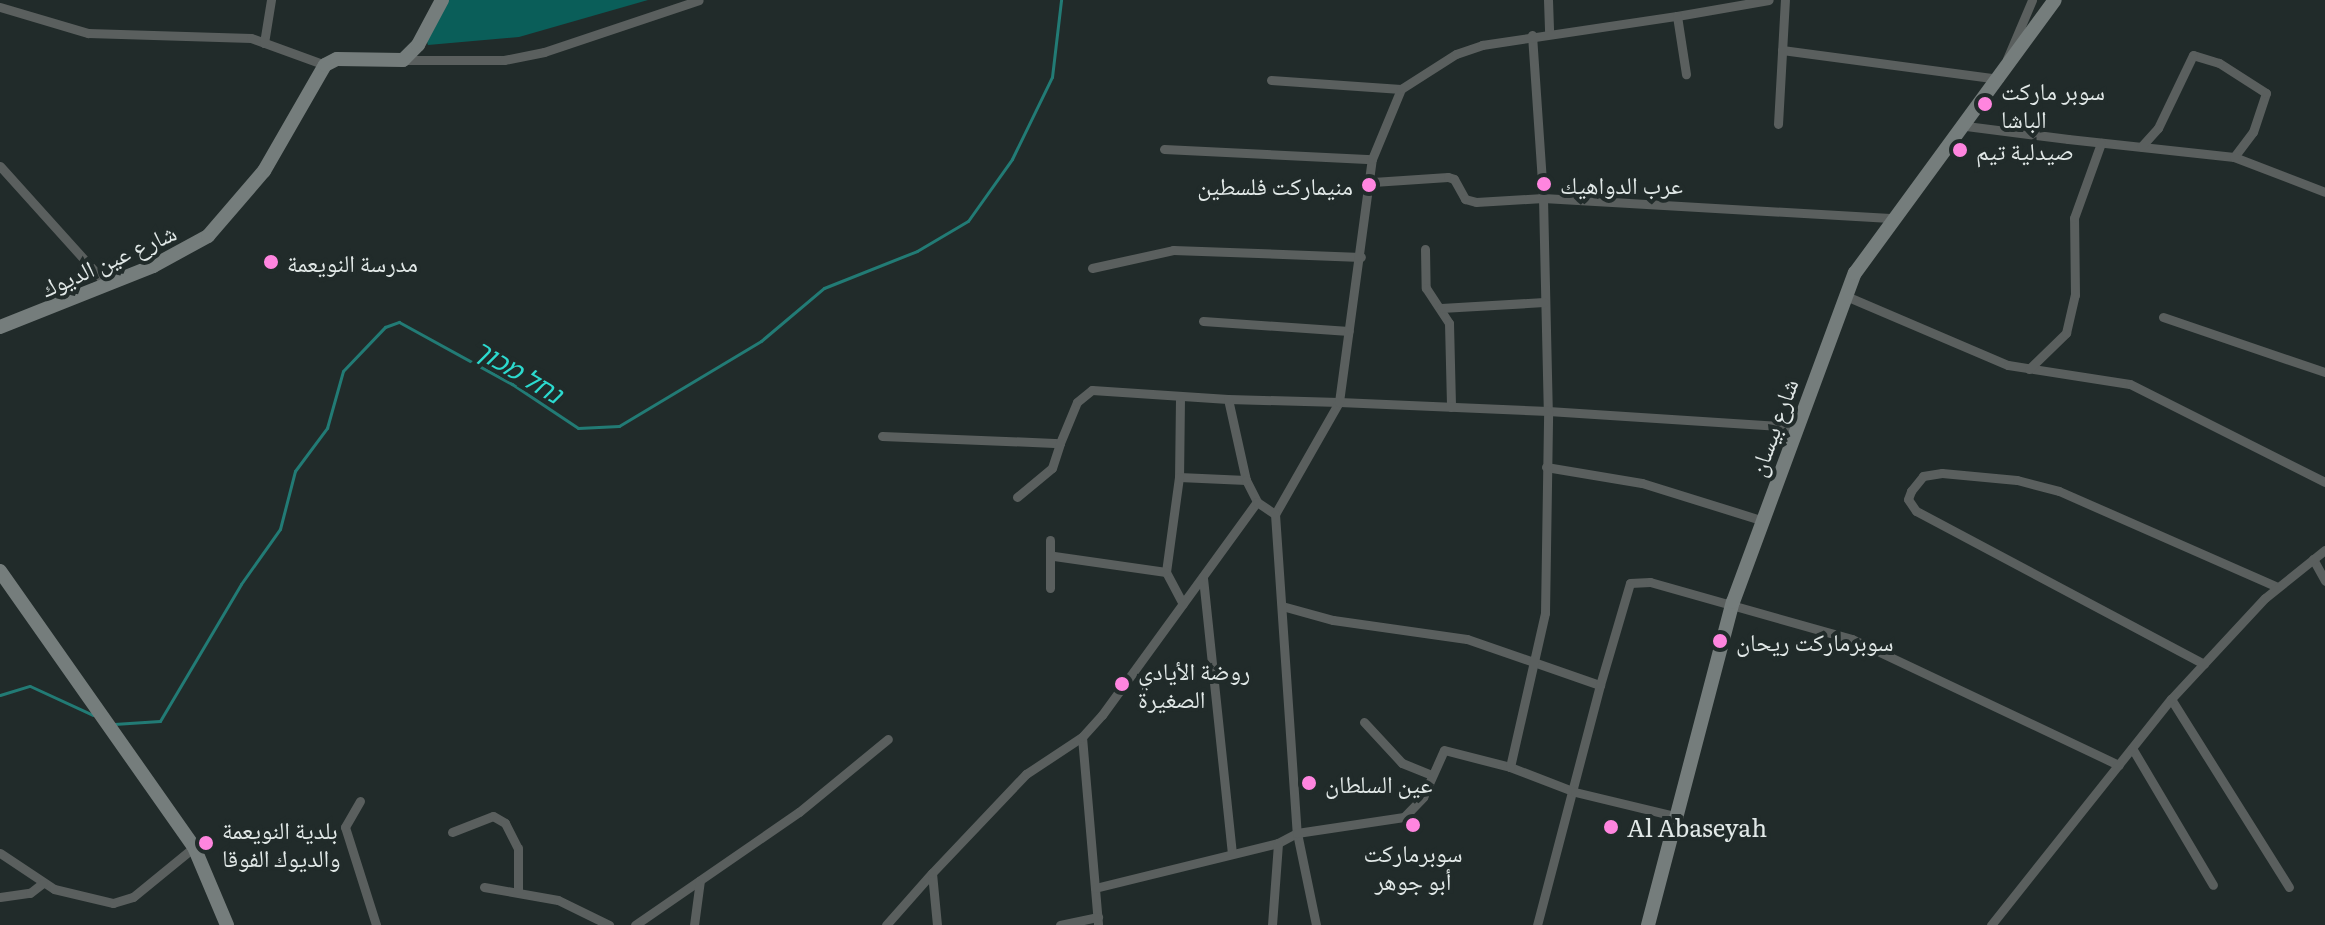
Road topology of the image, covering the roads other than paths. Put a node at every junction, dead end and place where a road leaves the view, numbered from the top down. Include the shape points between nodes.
1 (271, 0) edge
2 (442, 0) edge
3 (699, 0) edge
4 (1548, 0) edge
5 (1769, 0) edge
6 (1785, 0) edge
7 (2032, 0) edge
8 (2055, 0) edge
9 (0, 7) edge
10 (1677, 16) junction
11 (1549, 33) junction
12 (1532, 35) junction
13 (264, 43) junction
14 (1782, 50) junction
15 (403, 60) junction
16 (325, 65) junction
17 (1686, 74) dead end
18 (2000, 79) junction
19 (1271, 80) dead end
20 (1401, 89) junction
21 (1778, 124) dead end
22 (1966, 126) junction
23 (2101, 143) junction
24 (2141, 147) junction
25 (1164, 149) dead end
26 (2234, 157) junction
27 (1372, 159) junction
28 (0, 166) edge
29 (1373, 182) junction
30 (2325, 192) edge
31 (1543, 198) junction
32 (1894, 218) junction
33 (1425, 249) dead end
34 (1361, 257) junction
35 (1092, 268) dead end
36 (107, 285) junction
37 (1846, 296) junction
38 (1544, 302) junction
39 (1441, 308) junction
40 (2163, 317) dead end
41 (1203, 321) dead end
42 (0, 327) edge
43 (1349, 331) junction
44 (2029, 369) junction
45 (2325, 372) edge
46 (1180, 398) junction
47 (1228, 399) junction
48 (1339, 402) junction
49 (1451, 407) junction
50 (1548, 411) junction
51 (1795, 427) junction
52 (882, 436) dead end
53 (1060, 443) junction
54 (1546, 467) junction
55 (1179, 477) junction
56 (1246, 480) junction
57 (2325, 482) edge
58 (1017, 497) dead end
59 (1257, 502) junction
60 (1275, 514) junction
61 (1761, 520) junction
62 (1050, 540) dead end
63 (2325, 550) edge
64 (1054, 556) junction
65 (2313, 559) junction
66 (0, 571) edge
67 (1166, 572) junction
68 (1203, 578) junction
69 (2325, 581) edge
70 (2278, 587) junction
71 (1050, 588) dead end
72 (1733, 602) junction
73 (1183, 604) junction
74 (1282, 606) junction
75 (1535, 664) junction
76 (2204, 664) junction
77 (1600, 685) junction
78 (2171, 699) junction
79 (1364, 722) dead end
80 (1082, 737) junction
81 (888, 739) dead end
82 (2132, 748) junction
83 (2119, 765) junction
84 (1510, 767) junction
85 (1431, 775) junction
86 (1575, 792) junction
87 (360, 801) dead end
88 (1674, 816) junction
89 (452, 832) dead end
90 (1297, 833) junction
91 (1278, 843) junction
92 (194, 847) junction
93 (1232, 852) junction
94 (0, 853) edge
95 (932, 873) junction
96 (700, 880) junction
97 (43, 883) junction
98 (2213, 885) dead end
99 (484, 887) dead end
100 (2289, 887) dead end
101 (1095, 888) junction
102 (518, 891) junction
103 (0, 897) edge
104 (1098, 921) edge
105 (227, 925) edge
106 (376, 925) edge
107 (609, 925) edge
108 (635, 925) edge
109 (694, 925) edge
110 (886, 925) edge
111 (937, 925) edge
112 (1060, 925) edge
113 (1272, 925) edge
114 (1316, 925) edge
115 (1537, 925) edge
116 (1648, 925) edge
117 (1991, 925) edge

1 - 13 street
2 - 15 street via 412,54
3 - 15 street via 544,52 504,60
4 - 11 street
5 - 10 street
6 - 14 street
7 - 18 street
8 - 18 street, شارع بيسان
9 - 13 street via 88,33 186,33
10 - 11 street
10 - 17 street
11 - 12 street
12 - 20 street via 1456,54
12 - 31 street
13 - 16 street
14 - 18 street
14 - 21 street
15 - 16 street via 337,59
16 - 36 street, شارع عين الديوك via 264,171 219,224 180,253
18 - 22 street, شارع بيسان
19 - 20 street
20 - 27 street
22 - 23 street
22 - 32 street, شارع بيسان
23 - 24 street
23 - 44 street via 2074,218 2075,295 2066,333
24 - 26 street
24 - 26 street via 2158,128 2186,62 2203,55 2266,93 2253,132
25 - 27 street
26 - 30 street
27 - 29 street
28 - 36 street
29 - 31 street via 1448,177 1465,199 1476,202
29 - 34 street
31 - 32 street
31 - 38 street
32 - 37 street, شارع بيسان
33 - 39 street via 1426,288
34 - 35 street via 1173,250
34 - 43 street
36 - 42 street, شارع عين الديوك
37 - 44 street via 2008,365
37 - 51 street, شارع بيسان
38 - 39 street
38 - 50 street
39 - 49 street via 1449,323
40 - 45 street
41 - 43 street
43 - 48 street
44 - 57 street via 2130,384
46 - 47 street
46 - 53 street via 1092,390 1077,402
46 - 55 street
47 - 48 street
47 - 56 street
48 - 49 street
48 - 60 street
49 - 50 street
50 - 51 street
50 - 54 street
51 - 61 street, شارع بيسان
52 - 53 street
53 - 58 street via 1052,468
54 - 61 street via 1642,483
54 - 75 street via 1547,592
55 - 56 street
55 - 67 street
56 - 59 street
59 - 60 street
59 - 68 street
60 - 74 street
61 - 72 street, شارع بيسان
62 - 64 street
63 - 65 street
64 - 67 street
64 - 71 street
65 - 69 street
65 - 70 street
66 - 92 street
67 - 73 street
68 - 73 street
68 - 93 street
70 - 76 street
70 - 76 street via 2059,491 2017,480 1942,473 1923,476 1911,491 1908,499 1916,511
72 - 77 street via 1633,581
72 - 83 street via 1852,639
72 - 88 street, شارع بيسان
73 - 80 street
74 - 75 street via 1333,620 1467,639
74 - 90 street
75 - 77 street
75 - 84 street
76 - 78 street
77 - 86 street
78 - 82 street
78 - 100 street
79 - 85 street via 1402,763
80 - 95 street via 1026,774
80 - 101 street
81 - 96 street via 799,812
82 - 83 street
82 - 98 street
83 - 117 street
84 - 85 street via 1444,750
84 - 86 street
85 - 90 street via 1416,808 1404,817
86 - 88 street
86 - 115 street
87 - 106 street via 345,827
88 - 116 street, شارع بيسان
89 - 102 street via 493,816 505,823 518,848
90 - 91 street
90 - 114 street
91 - 93 street
91 - 113 street
92 - 97 street via 124,901 84,900
92 - 105 street
93 - 101 street
94 - 97 street
95 - 110 street
95 - 111 street
96 - 108 street
96 - 109 street
97 - 103 street via 30,893
99 - 102 street
101 - 104 street
102 - 107 street via 558,900
104 - 112 street

